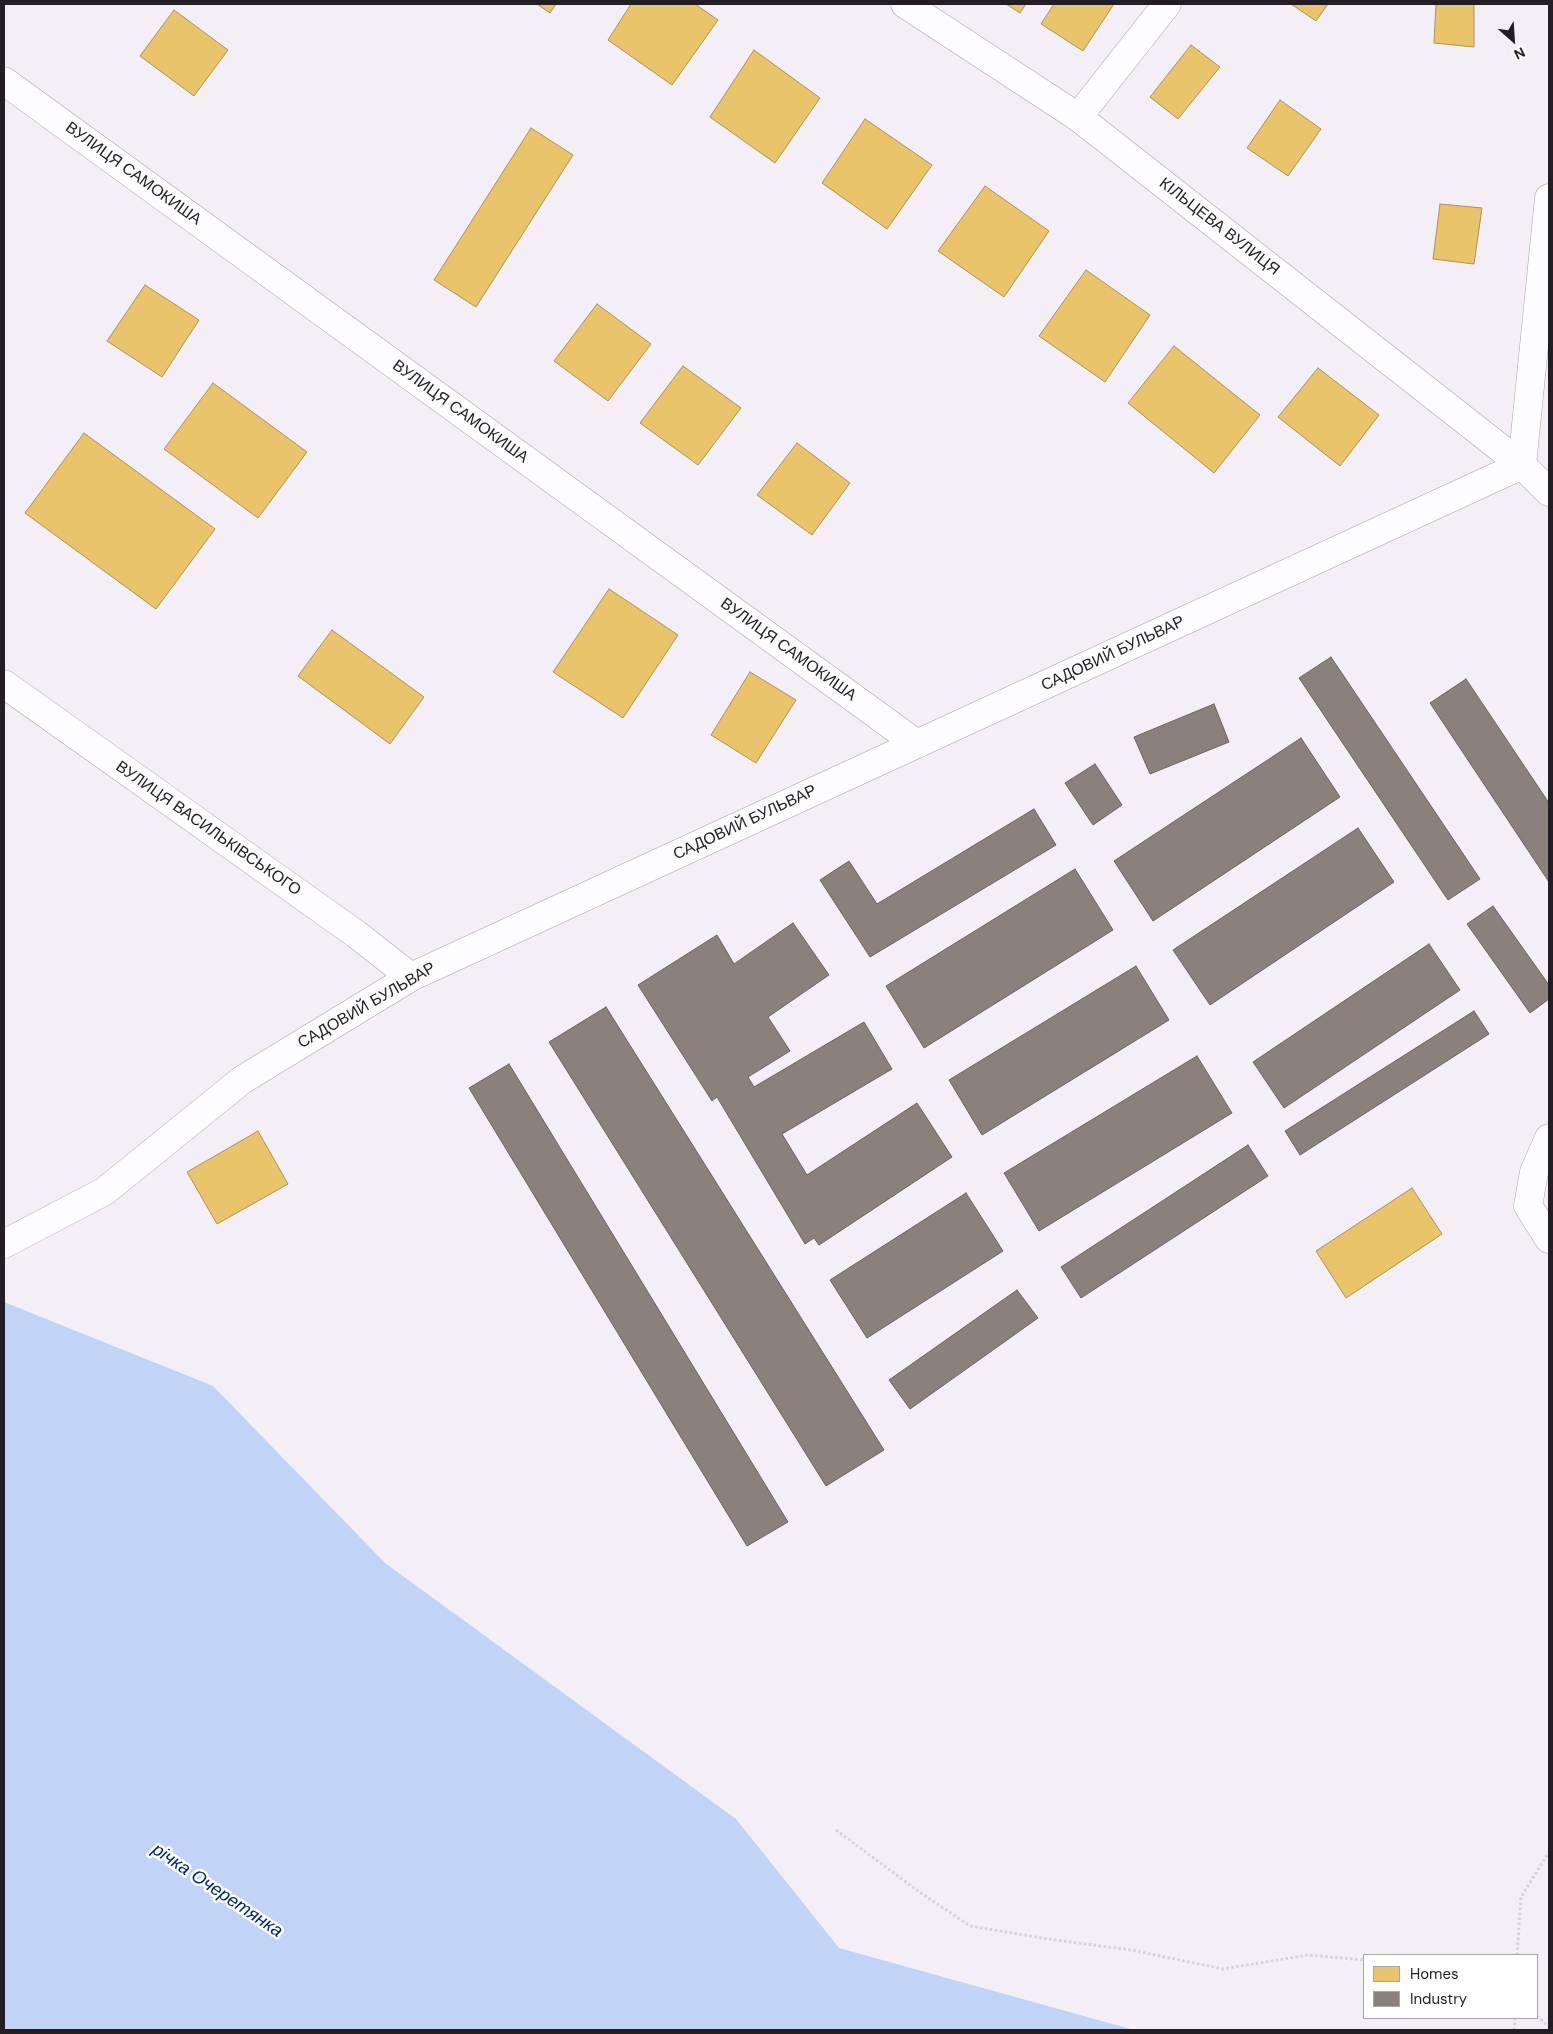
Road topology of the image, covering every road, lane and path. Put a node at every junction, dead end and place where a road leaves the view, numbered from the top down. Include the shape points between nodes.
1 (906, 4) edge
2 (1167, 4) edge
3 (4, 80) edge
4 (1078, 117) junction
5 (1549, 198) edge
6 (1522, 465) junction
7 (1549, 492) edge
8 (4, 684) edge
9 (917, 744) junction
10 (410, 977) junction
11 (1549, 1138) edge
12 (1549, 1239) edge
13 (4, 1244) edge
14 (836, 1830) dead end
15 (1549, 1852) edge
16 (1517, 1954) edge
17 (1363, 1960) edge
18 (1538, 2017) edge
19 (1549, 2027) edge

1 - 4 street, КІЛЬЦЕВА ВУЛИЦЯ
2 - 4 street
3 - 9 street, ВУЛИЦЯ САМОКИША
4 - 6 street, КІЛЬЦЕВА ВУЛИЦЯ
5 - 6 street
6 - 7 street, КІЛЬЦЕВА ВУЛИЦЯ
6 - 9 street, САДОВИЙ БУЛЬВАР
8 - 10 street, ВУЛИЦЯ ВАСИЛЬКІВСЬКОГО via 356,934
9 - 10 street, САДОВИЙ БУЛЬВАР
10 - 13 street, САДОВИЙ БУЛЬВАР via 242,1080 104,1191
11 - 12 street via 1534,1172 1528,1206
14 - 17 path via 970,1926 1131,1950 1223,1969 1308,1955
15 - 16 path via 1521,1897
18 - 19 path

